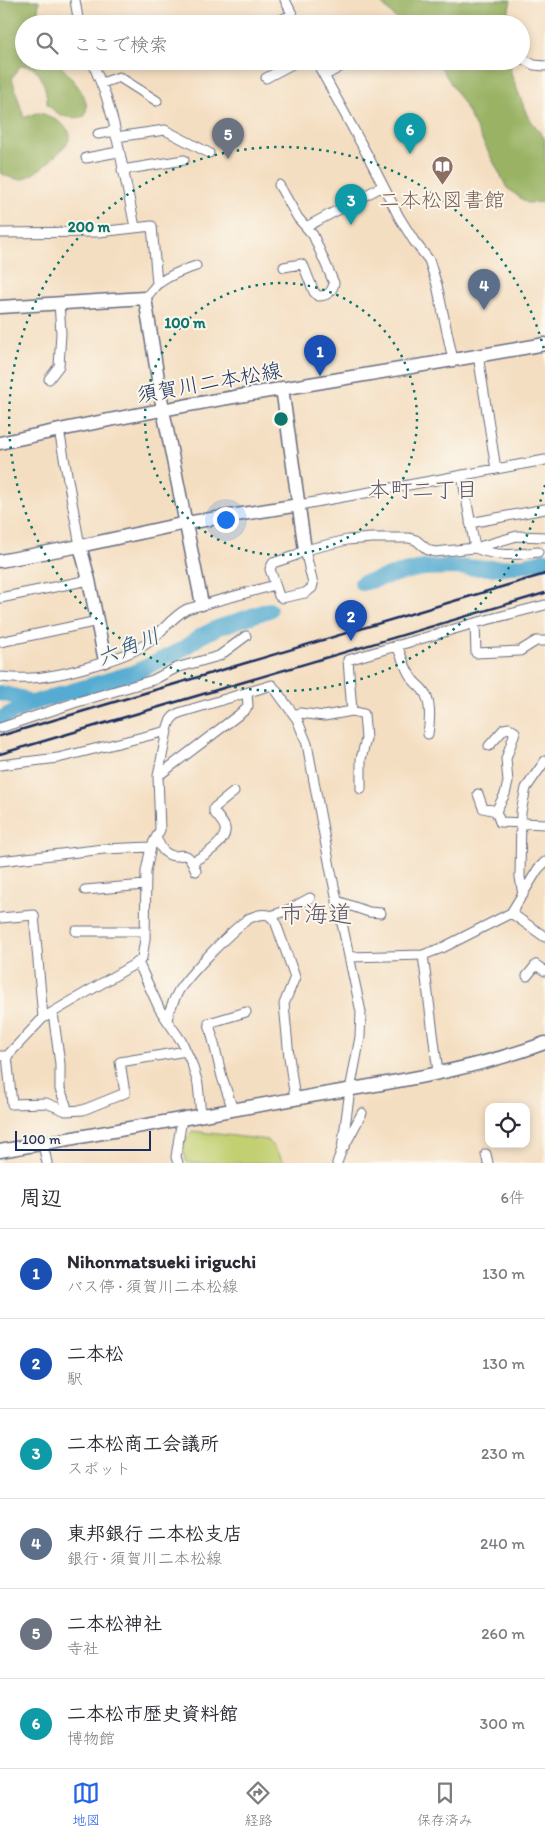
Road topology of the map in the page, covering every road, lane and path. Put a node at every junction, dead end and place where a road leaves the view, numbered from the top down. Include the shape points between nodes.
1 (75, 0) edge
2 (285, 0) edge
3 (292, 14) edge
4 (78, 15) edge
5 (530, 62) edge
6 (545, 66) edge
7 (96, 70) edge
8 (281, 70) edge
9 (321, 70) edge
10 (335, 70) edge
11 (324, 76) junction
12 (266, 78) dead end
13 (102, 83) junction
14 (157, 101) dead end
15 (98, 134) dead end
16 (115, 134) junction
17 (118, 152) junction
18 (209, 153) dead end
19 (86, 158) dead end
20 (184, 160) dead end
21 (122, 170) junction
22 (279, 185) dead end
23 (383, 186) junction
24 (306, 227) junction
25 (135, 228) junction
26 (0, 234) edge
27 (196, 266) dead end
28 (284, 267) dead end
29 (157, 283) junction
30 (146, 298) junction
31 (60, 303) junction
32 (0, 307) edge
33 (545, 344) edge
34 (478, 355) junction
35 (453, 360) junction
36 (49, 379) dead end
37 (282, 388) junction
38 (163, 410) junction
39 (59, 430) junction
40 (0, 443) edge
41 (545, 460) edge
42 (496, 469) junction
43 (462, 475) junction
44 (299, 505) junction
45 (545, 509) edge
46 (470, 522) junction
47 (186, 524) junction
48 (545, 537) edge
49 (80, 546) junction
50 (475, 548) junction
51 (305, 550) junction
52 (538, 552) dead end
53 (0, 561) edge
54 (89, 580) junction
55 (274, 585) junction
56 (0, 598) edge
57 (202, 604) junction
58 (545, 605) edge
59 (98, 620) junction
60 (475, 623) junction
61 (246, 636) dead end
62 (545, 641) edge
63 (0, 642) edge
64 (397, 646) junction
65 (105, 661) junction
66 (0, 677) edge
67 (247, 693) junction
68 (352, 712) junction
69 (295, 715) junction
70 (0, 728) edge
71 (167, 731) junction
72 (428, 734) dead end
73 (489, 746) dead end
74 (545, 760) edge
75 (0, 765) edge
76 (158, 776) junction
77 (360, 789) dead end
78 (234, 792) dead end
79 (478, 794) dead end
80 (496, 811) junction
81 (520, 823) junction
82 (545, 824) edge
83 (156, 838) junction
84 (151, 847) junction
85 (0, 861) edge
86 (192, 862) junction
87 (545, 862) edge
88 (196, 871) dead end
89 (542, 872) edge
90 (145, 885) junction
91 (85, 890) dead end
92 (523, 895) junction
93 (310, 898) dead end
94 (338, 901) junction
95 (511, 913) junction
96 (381, 914) dead end
97 (271, 916) junction
98 (0, 918) edge
99 (145, 930) junction
100 (76, 931) dead end
101 (545, 936) edge
102 (423, 955) junction
103 (350, 957) junction
104 (138, 962) junction
105 (545, 971) edge
106 (527, 976) dead end
107 (246, 1012) dead end
108 (53, 1013) junction
109 (43, 1018) junction
110 (166, 1019) junction
111 (545, 1043) edge
112 (186, 1051) junction
113 (4, 1056) edge
114 (438, 1072) junction
115 (350, 1090) junction
116 (295, 1099) junction
117 (233, 1110) junction
118 (66, 1111) junction
119 (362, 1113) dead end
120 (201, 1115) junction
121 (182, 1118) junction
122 (43, 1144) junction
123 (342, 1149) junction
124 (0, 1151) edge
125 (47, 1163) edge
126 (178, 1163) edge
127 (337, 1163) edge

1 - 4 street
2 - 3 street
5 - 6 street
7 - 13 street
8 - 12 street
9 - 11 street
10 - 11 street
11 - 23 street
13 - 14 street via 118,77
13 - 16 street
15 - 16 street
16 - 17 street
16 - 18 street via 165,130
17 - 19 street
17 - 21 street
20 - 21 street
21 - 25 street
22 - 24 street
23 - 24 street
23 - 35 street via 399,217 429,260
24 - 28 street via 313,235 334,283 333,288 330,293 318,296 304,267 300,264
25 - 26 street
25 - 29 street via 152,226
27 - 29 street
29 - 30 street
30 - 31 street
30 - 38 street
31 - 32 street
31 - 36 street via 59,366
33 - 34 street, 須賀川二本松線
34 - 35 street, 須賀川二本松線
34 - 42 street
35 - 37 street, 須賀川二本松線
37 - 38 street, 須賀川二本松線
37 - 44 street
38 - 39 street, 須賀川二本松線
38 - 47 street
39 - 40 street, 須賀川二本松線
39 - 49 street
41 - 42 street
42 - 43 street
43 - 44 street
43 - 46 street
44 - 47 street
44 - 51 street
45 - 46 street
46 - 50 street
47 - 49 street
47 - 57 street
48 - 50 street via 517,536
49 - 53 street
49 - 54 street
50 - 51 street via 432,551 416,540 400,537 347,540
50 - 52 street via 494,555
51 - 55 street via 273,563 270,569
51 - 55 street via 312,588 282,598
54 - 56 street
54 - 59 street
55 - 57 street
57 - 65 street via 181,612 134,651
58 - 60 street
59 - 63 street
59 - 65 street
60 - 62 street via 476,653 520,651 536,641
60 - 64 street
61 - 70 street via 219,656
64 - 68 street via 348,660
64 - 72 street via 410,675 427,700
65 - 66 street via 41,677
67 - 69 street via 272,685
67 - 71 street via 179,712 172,716
67 - 76 street via 248,706 245,710
68 - 69 street via 324,716
68 - 77 street via 364,714 366,739 361,759
69 - 94 street via 307,744
71 - 75 street via 58,758
71 - 76 street
73 - 80 street via 504,730 509,728 515,732 506,759 508,782
74 - 81 street via 526,788
76 - 83 street via 160,825
78 - 86 street via 214,808 226,832 215,848
79 - 80 street via 483,808
80 - 81 street via 500,822
81 - 82 street
81 - 92 street
83 - 84 street
83 - 86 street via 166,852 186,855
84 - 85 street
84 - 90 street
86 - 88 street
87 - 89 street
89 - 92 street
90 - 91 street
90 - 99 street
92 - 95 street
93 - 97 street
94 - 96 street
94 - 103 street
95 - 101 street
95 - 102 street via 444,948
97 - 110 street via 251,918 238,927 189,977
97 - 116 street via 295,977 284,1004
98 - 109 street via 34,915
99 - 100 street
99 - 104 street via 142,958
102 - 103 street
102 - 114 street
103 - 115 street via 361,1017
104 - 108 street
104 - 110 street
105 - 106 street via 536,965
107 - 117 street via 209,1023
108 - 109 street
108 - 118 street via 60,1089
109 - 113 street
110 - 112 street
111 - 114 street via 492,1061
112 - 118 street via 120,1062 125,1093 83,1110
112 - 120 street via 196,1074
113 - 118 street via 12,1104 46,1103
114 - 115 street
115 - 116 street
115 - 123 street
116 - 117 street
117 - 120 street
119 - 123 street
120 - 121 street
121 - 122 street
121 - 126 street via 176,1157
122 - 124 street
122 - 125 street
123 - 127 street

